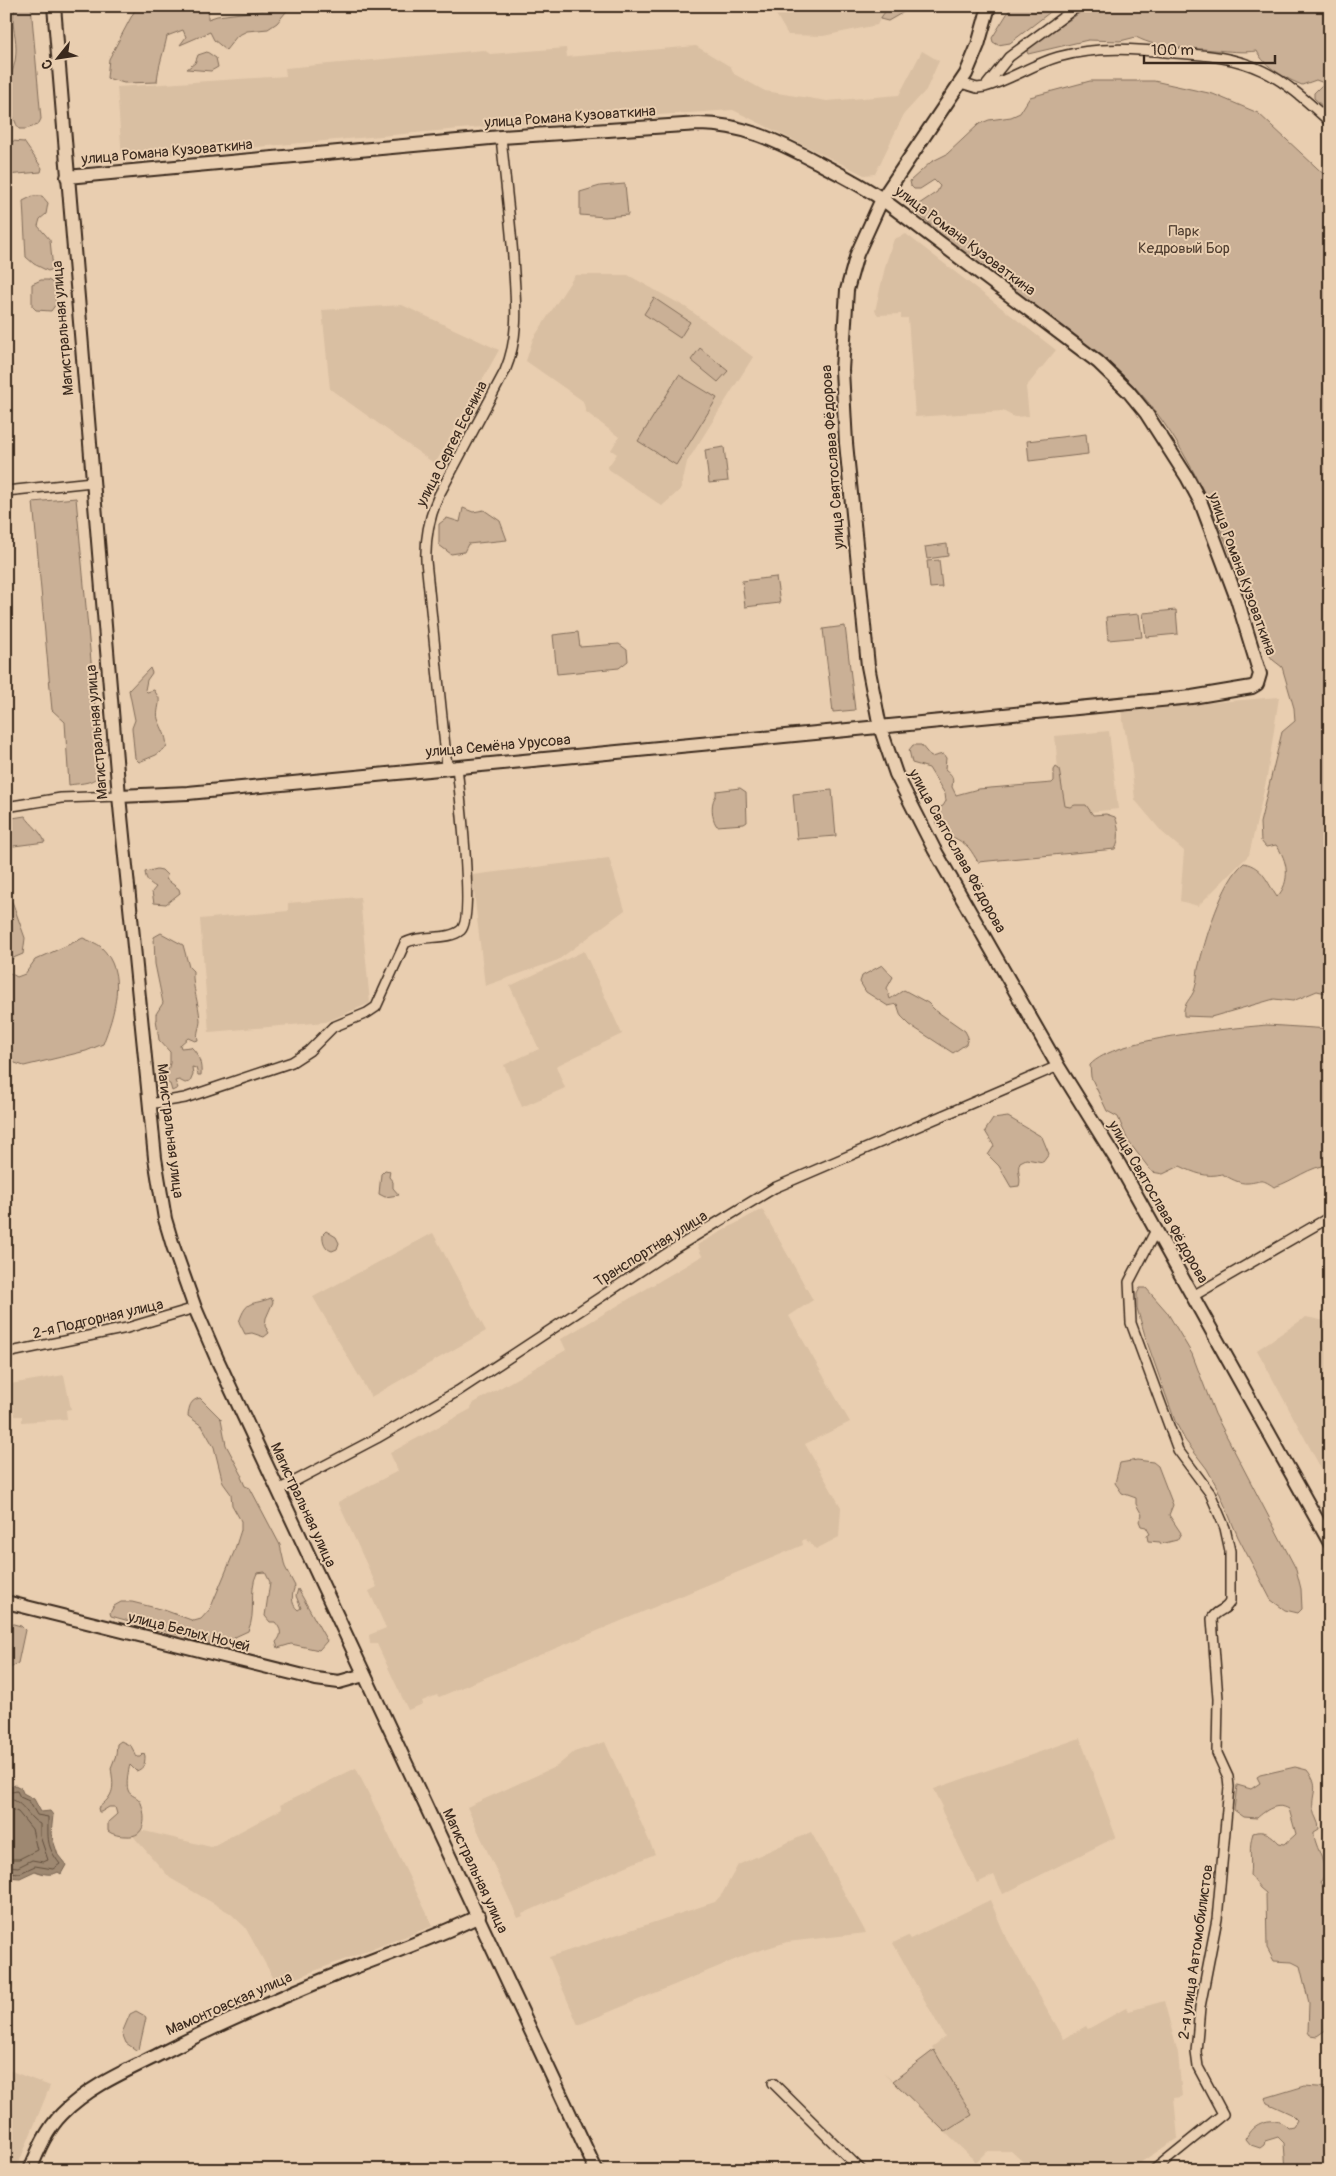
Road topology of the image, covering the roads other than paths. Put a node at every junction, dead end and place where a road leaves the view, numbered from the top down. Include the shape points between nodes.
1 (54, 6) edge
2 (989, 6) edge
3 (1078, 6) edge
4 (961, 83) junction
5 (985, 87) junction
6 (1330, 122) edge
7 (501, 137) junction
8 (67, 177) junction
9 (882, 198) junction
10 (92, 482) junction
11 (6, 491) edge
12 (880, 727) junction
13 (452, 766) junction
14 (118, 796) junction
15 (6, 807) edge
16 (1058, 1066) junction
17 (149, 1104) junction
18 (1330, 1218) edge
19 (1156, 1230) junction
20 (1193, 1296) junction
21 (195, 1308) junction
22 (6, 1353) edge
23 (278, 1490) junction
24 (1330, 1543) edge
25 (6, 1602) edge
26 (364, 1675) junction
27 (479, 1916) junction
28 (773, 2083) dead end
29 (30, 2170) edge
30 (596, 2170) edge
31 (861, 2170) edge
32 (1154, 2170) edge

1 - 8 street, Магистральная улица
2 - 4 street, улица Святослава Фёдорова via 973,59
3 - 5 street via 1009,57
4 - 5 street
4 - 9 street, улица Святослава Фёдорова
5 - 6 street via 1041,63 1089,50 1133,49 1220,57 1265,72
7 - 8 street, улица Романа Кузоваткина
7 - 9 street, улица Романа Кузоваткина via 723,125 786,145
7 - 13 street, улица Сергея Есенина via 516,299 514,342 505,371 439,495 426,536 426,561
8 - 10 street, Магистральная улица
9 - 12 street, улица Святослава Фёдорова via 852,268 847,290 842,370 868,666
9 - 12 street, улица Романа Кузоваткина via 1098,362 1137,402 1165,441 1201,503 1237,599 1260,674 1257,684 1252,687 1192,697
10 - 11 street
10 - 14 street, Магистральная улица
12 - 13 street, улица Семёна Урусова
12 - 16 street, улица Святослава Фёдорова via 904,792
13 - 14 street, улица Семёна Урусова
13 - 17 street, улица Сергея Есенина via 467,892 462,929 405,943 376,1007 333,1027 297,1060 185,1098
14 - 15 street via 61,798
14 - 17 street, Магистральная улица
16 - 19 street, улица Святослава Фёдорова
16 - 23 street, Транспортная улица via 774,1188 672,1250 458,1391
17 - 21 street, Магистральная улица via 165,1219
18 - 20 street
19 - 20 street, улица Святослава Фёдорова
19 - 32 street, 2-я улица Автомобилистов via 1129,1282 1131,1323 1178,1450 1210,1493 1225,1528 1230,1551 1230,1601 1212,1619 1218,1753 1230,1787 1217,1920 1200,2007 1196,2052 1198,2066 1223,2114
20 - 24 street, улица Святослава Фёдорова
21 - 22 street, 2-я Подгорная улица via 127,1328
21 - 23 street, Магистральная улица
23 - 26 street, Магистральная улица
25 - 26 street, улица Белых Ночей via 316,1679 339,1682
26 - 27 street, Магистральная улица
27 - 29 street, Мамонтовская улица via 452,1930 250,2011 116,2076 62,2113 47,2134
27 - 30 street, Магистральная улица
28 - 31 street

